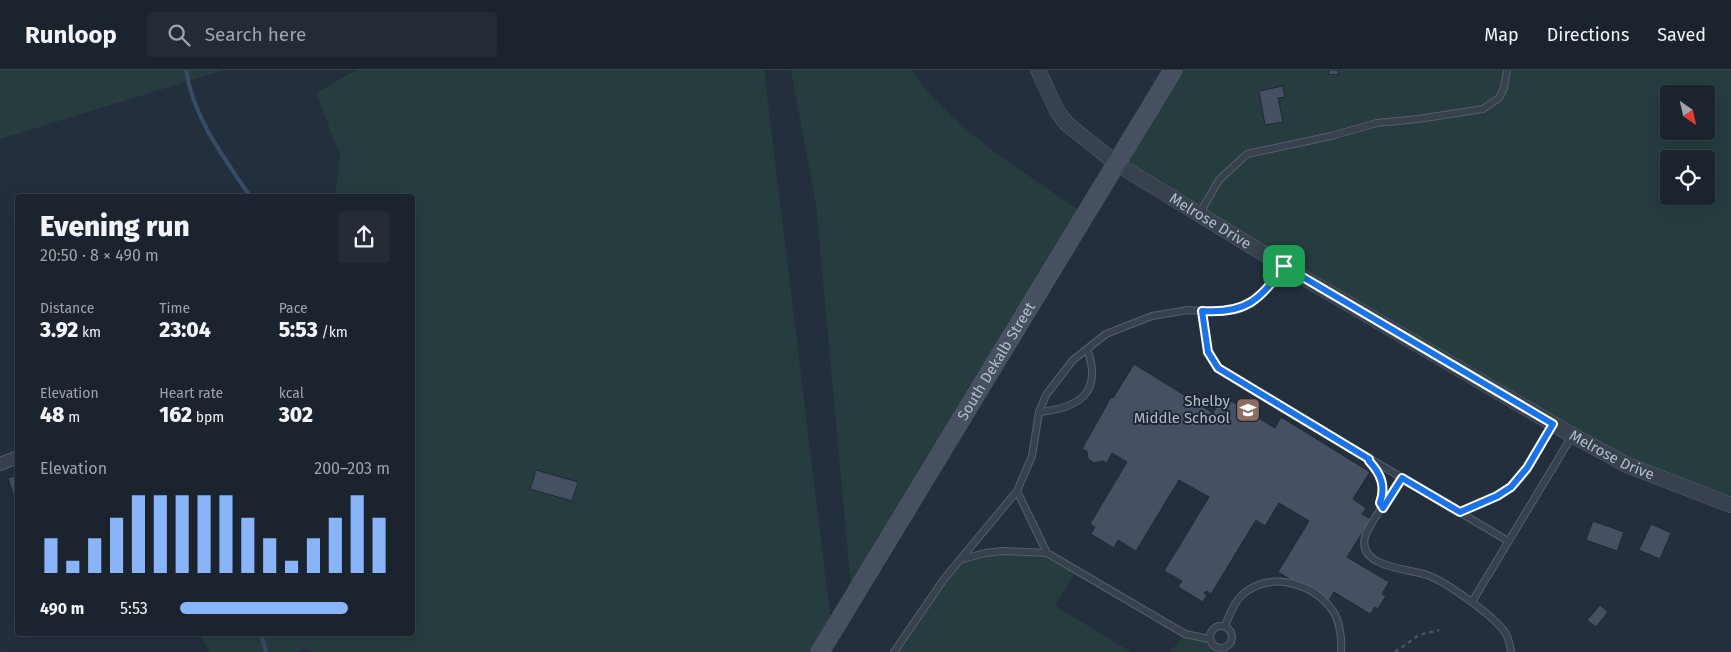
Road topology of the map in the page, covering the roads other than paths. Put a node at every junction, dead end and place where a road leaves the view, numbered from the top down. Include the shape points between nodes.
1 (1038, 70) edge
2 (1173, 70) edge
3 (1508, 70) edge
4 (1117, 164) junction
5 (1199, 214) junction
6 (1284, 266) junction
7 (1202, 311) junction
8 (1087, 349) junction
9 (1039, 412) junction
10 (1553, 424) junction
11 (1572, 435) junction
12 (15, 459) edge
13 (1369, 459) junction
14 (0, 464) edge
15 (1402, 478) junction
16 (1017, 491) junction
17 (1731, 505) edge
18 (1383, 508) junction
19 (1460, 512) junction
20 (1508, 541) junction
21 (1047, 553) junction
22 (962, 559) junction
23 (1472, 602) junction
24 (1225, 626) junction
25 (1209, 639) junction
26 (1226, 650) edge
27 (820, 652) edge
28 (894, 652) edge
29 (1341, 652) edge
30 (1511, 652) edge

1 - 4 street, Melrose Drive via 1057,111 1067,124
2 - 4 main road, South Dekalb Street
3 - 5 lane via 1499,98 1482,108 1377,123 1247,154 1219,180
4 - 5 street, Melrose Drive
4 - 27 main road, South Dekalb Street
5 - 6 street, Melrose Drive
6 - 7 lane via 1267,289 1249,304 1229,311
6 - 10 street, Melrose Drive
7 - 8 lane via 1165,312 1146,318 1106,334
7 - 13 lane via 1208,352 1218,368
8 - 9 lane via 1073,360 1046,395
8 - 9 lane via 1093,374 1087,392 1069,407
9 - 16 lane via 1032,456
10 - 11 street, Melrose Drive
10 - 19 lane via 1527,468 1511,487
11 - 17 street, Melrose Drive via 1627,465
11 - 20 lane
12 - 14 street
13 - 15 lane
13 - 18 lane via 1384,487 1380,503
15 - 18 lane
15 - 19 lane
16 - 21 lane
16 - 22 lane
18 - 23 lane via 1365,538 1367,550 1374,558 1387,566 1428,575
19 - 20 lane
20 - 23 lane
21 - 22 lane via 1004,550
21 - 25 lane via 1185,634
22 - 28 lane via 944,579
23 - 30 lane via 1505,632
24 - 25 lane via 1216,626
24 - 26 lane via 1232,638
24 - 29 lane via 1231,611 1246,591 1271,582 1292,583 1310,591 1332,611 1338,624
25 - 26 lane via 1215,647

